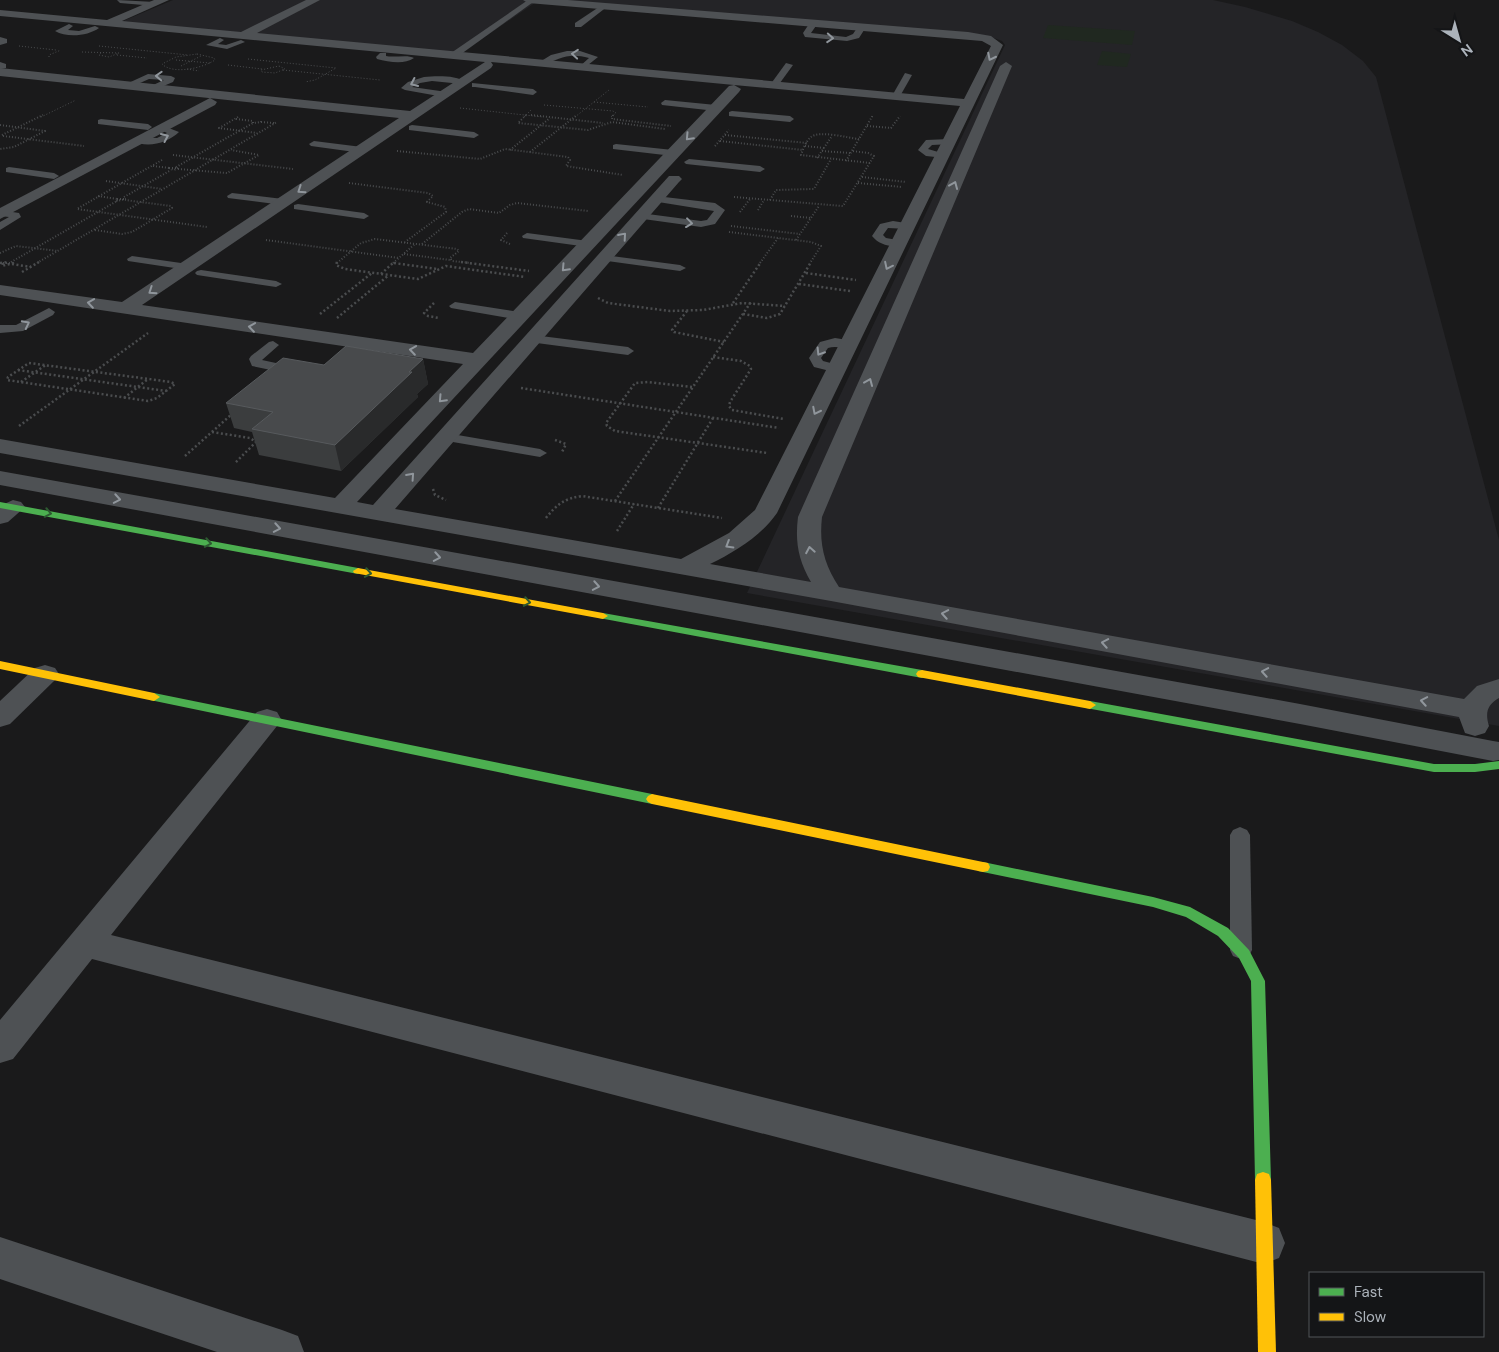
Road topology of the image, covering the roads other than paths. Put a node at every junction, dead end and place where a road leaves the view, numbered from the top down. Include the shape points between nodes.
1 (315, 0) edge
2 (528, 0) edge
3 (533, 0) edge
4 (580, 0) edge
5 (120, 1) edge
6 (159, 2) edge
7 (604, 6) junction
8 (0, 13) edge
9 (732, 15) junction
10 (0, 19) edge
11 (108, 23) junction
12 (578, 25) dead end
13 (0, 39) edge
14 (242, 39) junction
15 (0, 43) edge
16 (454, 55) junction
17 (494, 66) junction
18 (789, 66) dead end
19 (0, 73) edge
20 (908, 75) dead end
21 (468, 84) junction
22 (128, 85) junction
23 (774, 85) junction
24 (154, 88) junction
25 (734, 89) junction
26 (753, 90) junction
27 (533, 92) dead end
28 (896, 96) junction
29 (444, 100) junction
30 (204, 102) junction
31 (665, 103) dead end
32 (966, 107) junction
33 (726, 117) junction
34 (790, 119) dead end
35 (101, 122) dead end
36 (408, 122) junction
37 (155, 128) junction
38 (474, 135) dead end
39 (314, 144) dead end
40 (616, 147) dead end
41 (362, 150) junction
42 (681, 158) junction
43 (760, 169) dead end
44 (9, 170) dead end
45 (54, 176) junction
46 (331, 177) junction
47 (232, 196) dead end
48 (656, 199) junction
49 (919, 203) junction
50 (291, 204) junction
51 (945, 206) junction
52 (1, 214) edge
53 (364, 216) dead end
54 (640, 216) junction
55 (908, 226) junction
56 (527, 236) dead end
57 (899, 243) junction
58 (588, 244) junction
59 (604, 258) junction
60 (132, 259) dead end
61 (680, 268) dead end
62 (195, 270) junction
63 (276, 284) dead end
64 (0, 290) edge
65 (0, 304) edge
66 (455, 306) dead end
67 (126, 308) junction
68 (49, 312) junction
69 (520, 316) junction
70 (151, 319) junction
71 (0, 329) edge
72 (533, 339) junction
73 (850, 344) junction
74 (273, 345) junction
75 (628, 351) dead end
76 (478, 360) junction
77 (838, 368) junction
78 (310, 373) edge
79 (464, 375) junction
80 (8, 437) edge
81 (446, 437) junction
82 (540, 454) dead end
83 (0, 478) edge
84 (33, 484) junction
85 (774, 496) junction
86 (816, 503) junction
87 (340, 506) junction
88 (5, 509) edge
89 (379, 512) junction
90 (684, 567) junction
91 (831, 593) junction
92 (0, 665) edge
93 (45, 674) junction
94 (1298, 678) junction
95 (1499, 688) edge
96 (1472, 710) junction
97 (1300, 714) junction
98 (0, 716) edge
99 (267, 719) junction
100 (1497, 757) edge
101 (1240, 835) dead end
102 (85, 943) junction
103 (1241, 950) junction
104 (0, 1047) edge
105 (1264, 1243) junction
106 (0, 1258) edge
107 (282, 1352) edge
108 (1266, 1352) edge

1 - 14 street
2 - 3 street
3 - 7 street
3 - 16 lane
4 - 9 street
5 - 6 lane
6 - 11 street
7 - 9 street
7 - 12 lane
8 - 11 street
9 -> 32 street via 992,40 997,44 996,48
51 -> 9 street via 1013,47 1008,40 984,34
10 - 14 street via 220,40
11 - 14 street
13 - 15 lane via 4,41
14 - 16 street
14 - 17 street
23 -> 16 street
17 - 21 street
17 - 25 street
18 - 23 lane
19 - 22 street
19 - 30 street via 98,90
20 - 28 lane
21 - 27 lane
21 - 29 street
21 -> 29 lane via 424,79 405,88
22 - 24 street
24 -> 22 lane via 171,78 148,76
23 - 28 street
24 - 36 street
25 - 26 street
25 - 33 street
26 - 32 street
26 - 33 street
28 - 32 street
29 - 36 street
30 - 36 street
30 - 37 street
31 - 33 lane
32 - 49 street
33 - 34 lane
33 - 42 street
35 - 37 lane
36 - 38 lane
36 - 41 street
36 - 46 street via 382,149
37 - 45 street via 107,148
52 -> 37 street
39 - 41 lane
40 - 42 lane
41 - 46 street
42 - 43 lane
42 - 48 street
42 - 58 street via 616,214
44 - 45 lane
45 - 52 street
46 - 50 street
47 - 50 lane
48 - 54 street
54 -> 48 lane via 701,224 711,222 720,210
49 - 51 street
49 - 55 street
50 - 53 lane
50 - 62 street
86 -> 51 street
59 -> 54 street
55 - 57 street
55 - 57 lane via 884,226 877,236 883,241
56 - 58 lane
57 -> 73 street
58 -> 69 street
59 - 61 lane
59 - 72 street
60 - 62 lane
62 - 63 lane
62 -> 67 street
62 - 70 street
67 -> 64 street
65 - 68 street
66 - 69 lane
67 - 70 street
68 - 70 street
71 -> 68 lane via 19,328
69 - 76 street
70 - 74 street
76 -> 70 street
72 - 75 lane
72 - 81 street
73 - 77 street
73 -> 77 lane via 824,344 815,358 822,366
74 - 78 lane via 255,359 256,363
74 - 79 street
76 - 79 street
77 -> 85 street
79 -> 87 street
80 - 87 street via 163,475
81 - 82 lane
89 -> 81 street
83 - 84 street
84 - 88 street
84 -> 97 street
85 - 86 street
85 -> 90 street via 765,513 746,533
91 -> 86 street via 810,554 807,535
87 - 89 street
88 -> 100 street via 1434,768 1475,768
89 - 90 street
90 - 91 street
94 -> 91 street
92 - 93 street
93 - 98 street
93 - 99 street
96 -> 94 street
94 - 97 street
95 - 96 street via 1479,698
96 - 100 street via 1473,723 1480,737
97 - 100 street
99 - 102 street
99 - 103 street via 1153,902 1185,910 1217,927
101 - 103 lane
102 - 104 street
102 - 105 street
103 - 105 street via 1258,981
105 - 108 street
106 - 107 street

